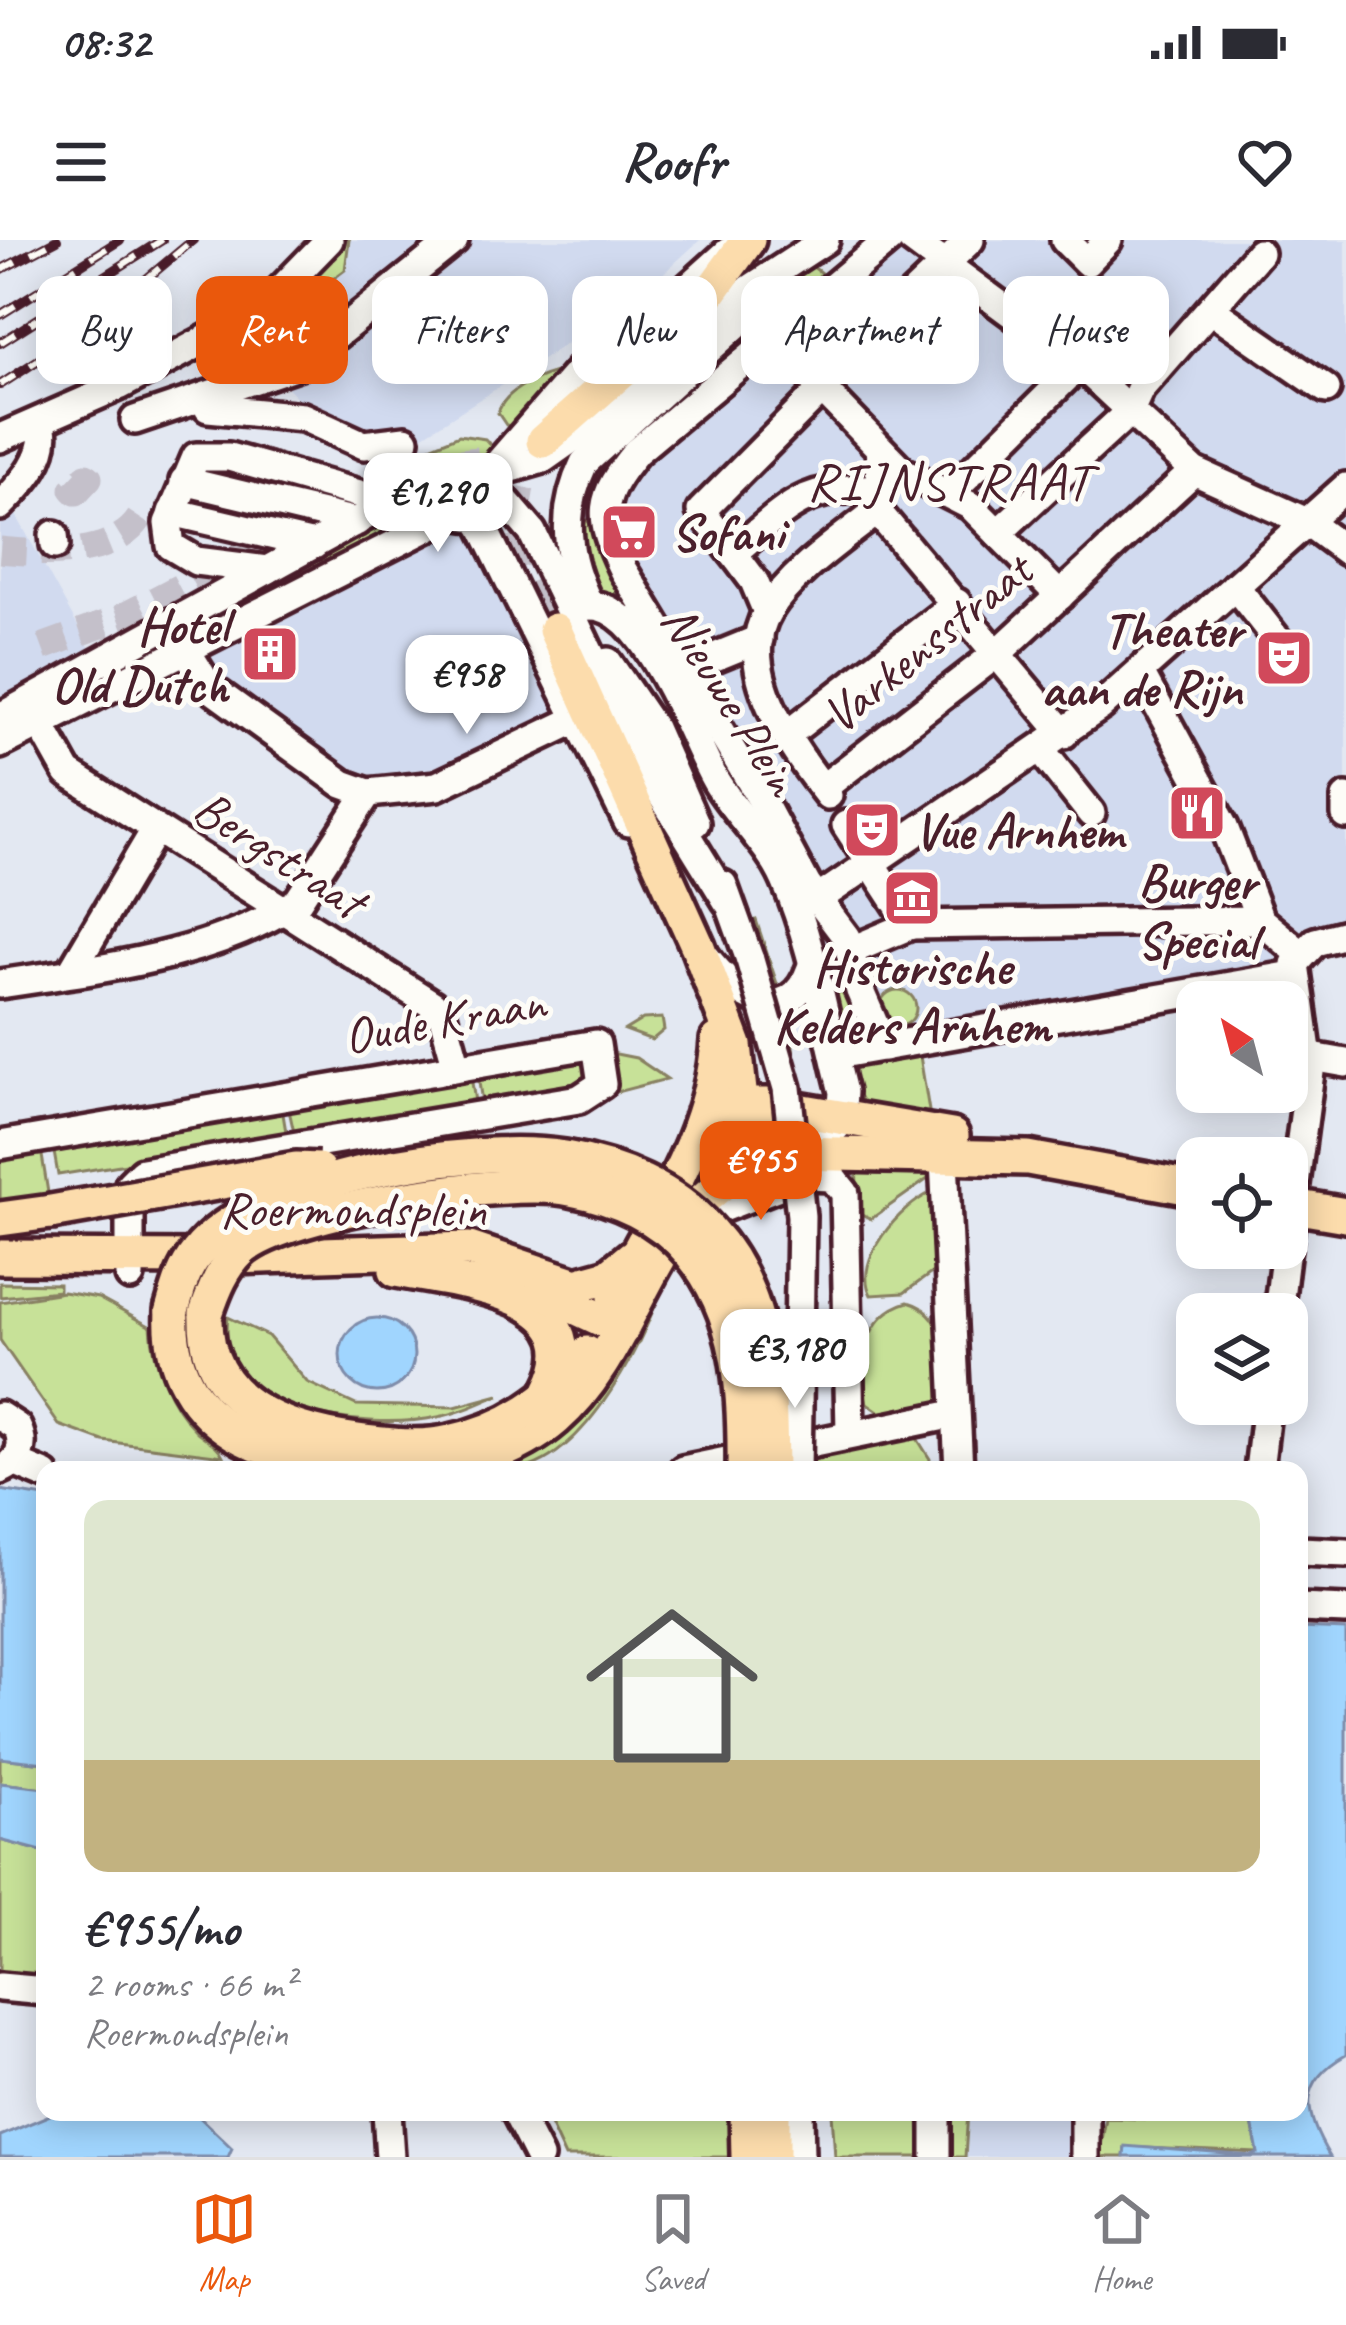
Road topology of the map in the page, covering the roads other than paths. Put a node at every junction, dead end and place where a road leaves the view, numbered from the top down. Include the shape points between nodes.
1 (329, 240) edge
2 (454, 240) edge
3 (746, 240) edge
4 (889, 240) edge
5 (912, 240) edge
6 (970, 240) edge
7 (1065, 240) edge
8 (1108, 240) edge
9 (820, 242) edge
10 (1257, 244) edge
11 (944, 265) junction
12 (786, 276) edge
13 (848, 276) edge
14 (932, 276) edge
15 (1003, 308) edge
16 (1213, 311) junction
17 (741, 321) edge
18 (348, 325) edge
19 (741, 367) edge
20 (242, 384) edge
21 (307, 384) edge
22 (814, 384) edge
23 (1057, 384) edge
24 (1101, 384) edge
25 (1326, 389) dead end
26 (820, 391) junction
27 (204, 397) junction
28 (1130, 411) junction
29 (303, 417) junction
30 (135, 420) dead end
31 (40, 422) junction
32 (0, 438) edge
33 (405, 440) dead end
34 (543, 441) tunnel mouth
35 (881, 450) junction
36 (1194, 471) junction
37 (484, 476) junction
38 (1346, 487) edge
39 (181, 489) junction
40 (936, 489) junction
41 (0, 506) edge
42 (881, 508) junction
43 (465, 516) junction
44 (355, 522) junction
45 (1307, 522) junction
46 (998, 533) junction
47 (1346, 551) edge
48 (733, 554) junction
49 (267, 570) junction
50 (1235, 586) junction
51 (1060, 596) junction
52 (957, 603) junction
53 (572, 615) junction
54 (763, 626) junction
55 (1282, 646) dead end
56 (185, 648) junction
57 (1000, 651) junction
58 (683, 670) junction
59 (1140, 673) junction
60 (76, 684) junction
61 (0, 717) edge
62 (575, 720) junction
63 (40, 723) junction
64 (788, 734) junction
65 (1053, 742) junction
66 (0, 744) edge
67 (368, 794) junction
68 (1346, 798) edge
69 (1091, 813) dead end
70 (1346, 815) edge
71 (846, 825) dead end
72 (155, 830) junction
73 (662, 862) junction
74 (872, 865) junction
75 (818, 899) junction
76 (283, 911) junction
77 (1260, 920) junction
78 (911, 925) junction
79 (1346, 934) edge
80 (698, 947) junction
81 (852, 950) junction
82 (1297, 965) junction
83 (811, 968) junction
84 (71, 972) junction
85 (1299, 981) edge
86 (0, 984) edge
87 (719, 1014) junction
88 (884, 1047) junction
89 (836, 1054) junction
90 (1308, 1056) edge
91 (1346, 1063) edge
92 (457, 1067) junction
93 (738, 1106) junction
94 (843, 1116) junction
95 (698, 1135) junction
96 (0, 1144) edge
97 (945, 1151) junction
98 (802, 1152) junction
99 (368, 1173) junction
100 (1176, 1185) edge
101 (1308, 1209) edge
102 (1346, 1216) edge
103 (0, 1220) edge
104 (682, 1225) junction
105 (634, 1256) junction
106 (0, 1257) edge
107 (137, 1267) junction
108 (396, 1270) junction
109 (0, 1278) edge
110 (195, 1322) junction
111 (613, 1324) junction
112 (548, 1395) junction
113 (954, 1414) junction
114 (0, 1416) edge
115 (1264, 1425) edge
116 (850, 1432) junction
117 (322, 1461) edge
118 (482, 1461) edge
119 (756, 1461) edge
120 (756, 1461) edge
121 (765, 1461) edge
122 (797, 1461) edge
123 (958, 1461) edge
124 (1260, 1461) edge
125 (7, 1466) edge
126 (1308, 1551) edge
127 (1346, 1553) edge
128 (1308, 1608) edge
129 (1346, 1610) edge
130 (0, 1987) edge
131 (36, 1989) edge
132 (388, 2121) edge
133 (520, 2121) edge
134 (936, 2121) edge
135 (1085, 2121) edge
136 (770, 2128) edge
137 (390, 2157) edge
138 (539, 2157) edge
139 (800, 2157) edge
140 (936, 2157) edge
141 (1084, 2157) edge

1 - 31 street via 277,297 242,321
2 - 18 street
3 - 34 main road via 709,294
3 - 37 street via 581,368
4 - 13 street
5 - 11 street
6 - 11 street
7 - 8 street via 1087,262
9 - 12 street
9 - 37 street via 750,289 563,446
10 - 16 street
11 - 14 street
11 - 15 street
16 - 25 street
16 - 28 street via 1140,389
17 - 53 street, Nieuwe Plein via 592,452 570,497
19 - 58 street, Nieuwe Plein via 636,452 604,509 622,570
20 - 27 street
21 - 29 street
22 - 26 street
23 - 40 street
24 - 28 street
26 - 35 street
26 - 48 street via 701,512
27 - 29 street via 208,409
27 - 30 street
28 - 36 street
28 - 46 street
29 - 33 street via 364,445
31 - 32 street
31 - 41 street via 39,456
35 - 40 street
35 - 42 street
36 - 45 street
36 - 51 street, Varkensstraat
37 - 43 street
37 - 44 street via 442,477
37 - 53 street, Nieuwe Plein via 532,532
38 - 45 street
39 - 44 street
39 - 44 street via 203,454 229,457
39 - 49 street via 167,536 178,553
40 - 42 street
40 - 46 street
42 - 48 street via 831,488 801,496
42 - 52 street
42 - 54 street via 804,571
43 - 56 street
43 - 62 street, Nieuwe Plein
44 - 49 street
45 - 47 street
45 - 50 street
46 - 51 street
48 - 54 street via 754,581
49 - 60 street
50 - 55 street
50 - 59 street
51 - 57 street, Varkensstraat
52 - 57 street
52 - 64 street
53 - 73 main road, Nieuwe Plein
53 - 83 street, Nieuwe Plein via 622,616 646,643 717,784 784,878
53 - 122 street, Nieuwe Plein, bridge via 652,728 750,960 787,1088 801,1216
54 - 58 street
54 - 64 street via 765,693
56 - 60 street via 130,676
56 - 67 street via 209,687
57 - 64 street, Varkensstraat via 825,792
57 - 65 street
58 - 75 street, Nieuwe Plein
59 - 65 street
59 - 77 street via 1224,827
60 - 61 street
60 - 63 street
62 - 67 street via 437,787
62 - 73 street, Nieuwe Plein via 618,806
63 - 66 street
63 - 72 street, Bergstraat via 68,773
65 - 69 street
65 - 74 street
67 - 76 street via 298,902
68 - 70 street
71 - 74 street
72 - 76 street, Bergstraat
72 - 84 street
73 - 80 main road, Nieuwe Plein
74 - 75 street
74 - 78 street
75 - 81 street, Nieuwe Plein
76 - 84 street via 225,940
76 - 92 street, Bergstraat via 433,1005
77 - 78 street
77 - 82 street
78 - 81 street
79 - 82 street via 1315,942
80 - 83 street via 728,983 760,1002 790,999
80 - 87 main road, Nieuwe Plein
81 - 88 street, Nieuwe Plein
82 - 85 street
82 - 88 street
83 - 89 street, Nieuwe Plein
84 - 86 street
87 - 93 main road, Nieuwe Plein via 735,1045
87 - 95 main road, Nieuwe Plein via 715,1078
88 - 89 street
89 - 94 street, Nieuwe Plein
90 - 91 street
92 - 96 street, Oude Kraan
92 - 107 street, Oude Kraan via 596,1044 602,1084 579,1100 149,1168 130,1184
93 - 94 main road
93 - 95 main road
93 - 98 main road via 752,1132
94 - 97 main road
94 - 98 street via 832,1136
95 - 105 main road, Nieuwe Plein
97 - 98 main road
97 - 100 main road via 1011,1149 1028,1159
97 - 113 street
98 - 104 main road via 728,1181
99 - 103 main road, bridge via 296,1169
99 - 110 main road, bridge via 306,1186 236,1218 182,1276
99 - 119 main road, bridge via 485,1156 562,1158 621,1172 682,1205 725,1251 750,1295 766,1356
101 - 102 main road
104 - 111 main road
104 - 116 street via 805,1176 832,1177 845,1193
105 - 107 main road, Roermondsplein via 609,1276 576,1285 469,1249
105 - 111 main road, Nieuwe Plein
106 - 107 main road
107 - 108 main road, Roermondsplein
107 - 109 main road
108 - 111 main road, Roermondsplein via 490,1270
108 - 112 main road via 536,1306 555,1332 559,1355
110 - 112 main road via 215,1367 244,1402 311,1434 419,1447 450,1442 513,1419
110 - 117 main road via 172,1348 194,1397 251,1442
110 - 120 main road, bridge via 242,1250 308,1217 521,1186 566,1187 668,1231 718,1294 738,1351
111 - 112 main road
111 - 118 main road via 602,1369 548,1426
113 - 116 street
113 - 123 street
114 - 125 street via 21,1435
115 - 124 street
116 - 121 street
126 - 127 street
128 - 129 street
130 - 131 street
132 - 137 street
133 - 138 street
134 - 140 street
135 - 141 street
136 - 139 street

